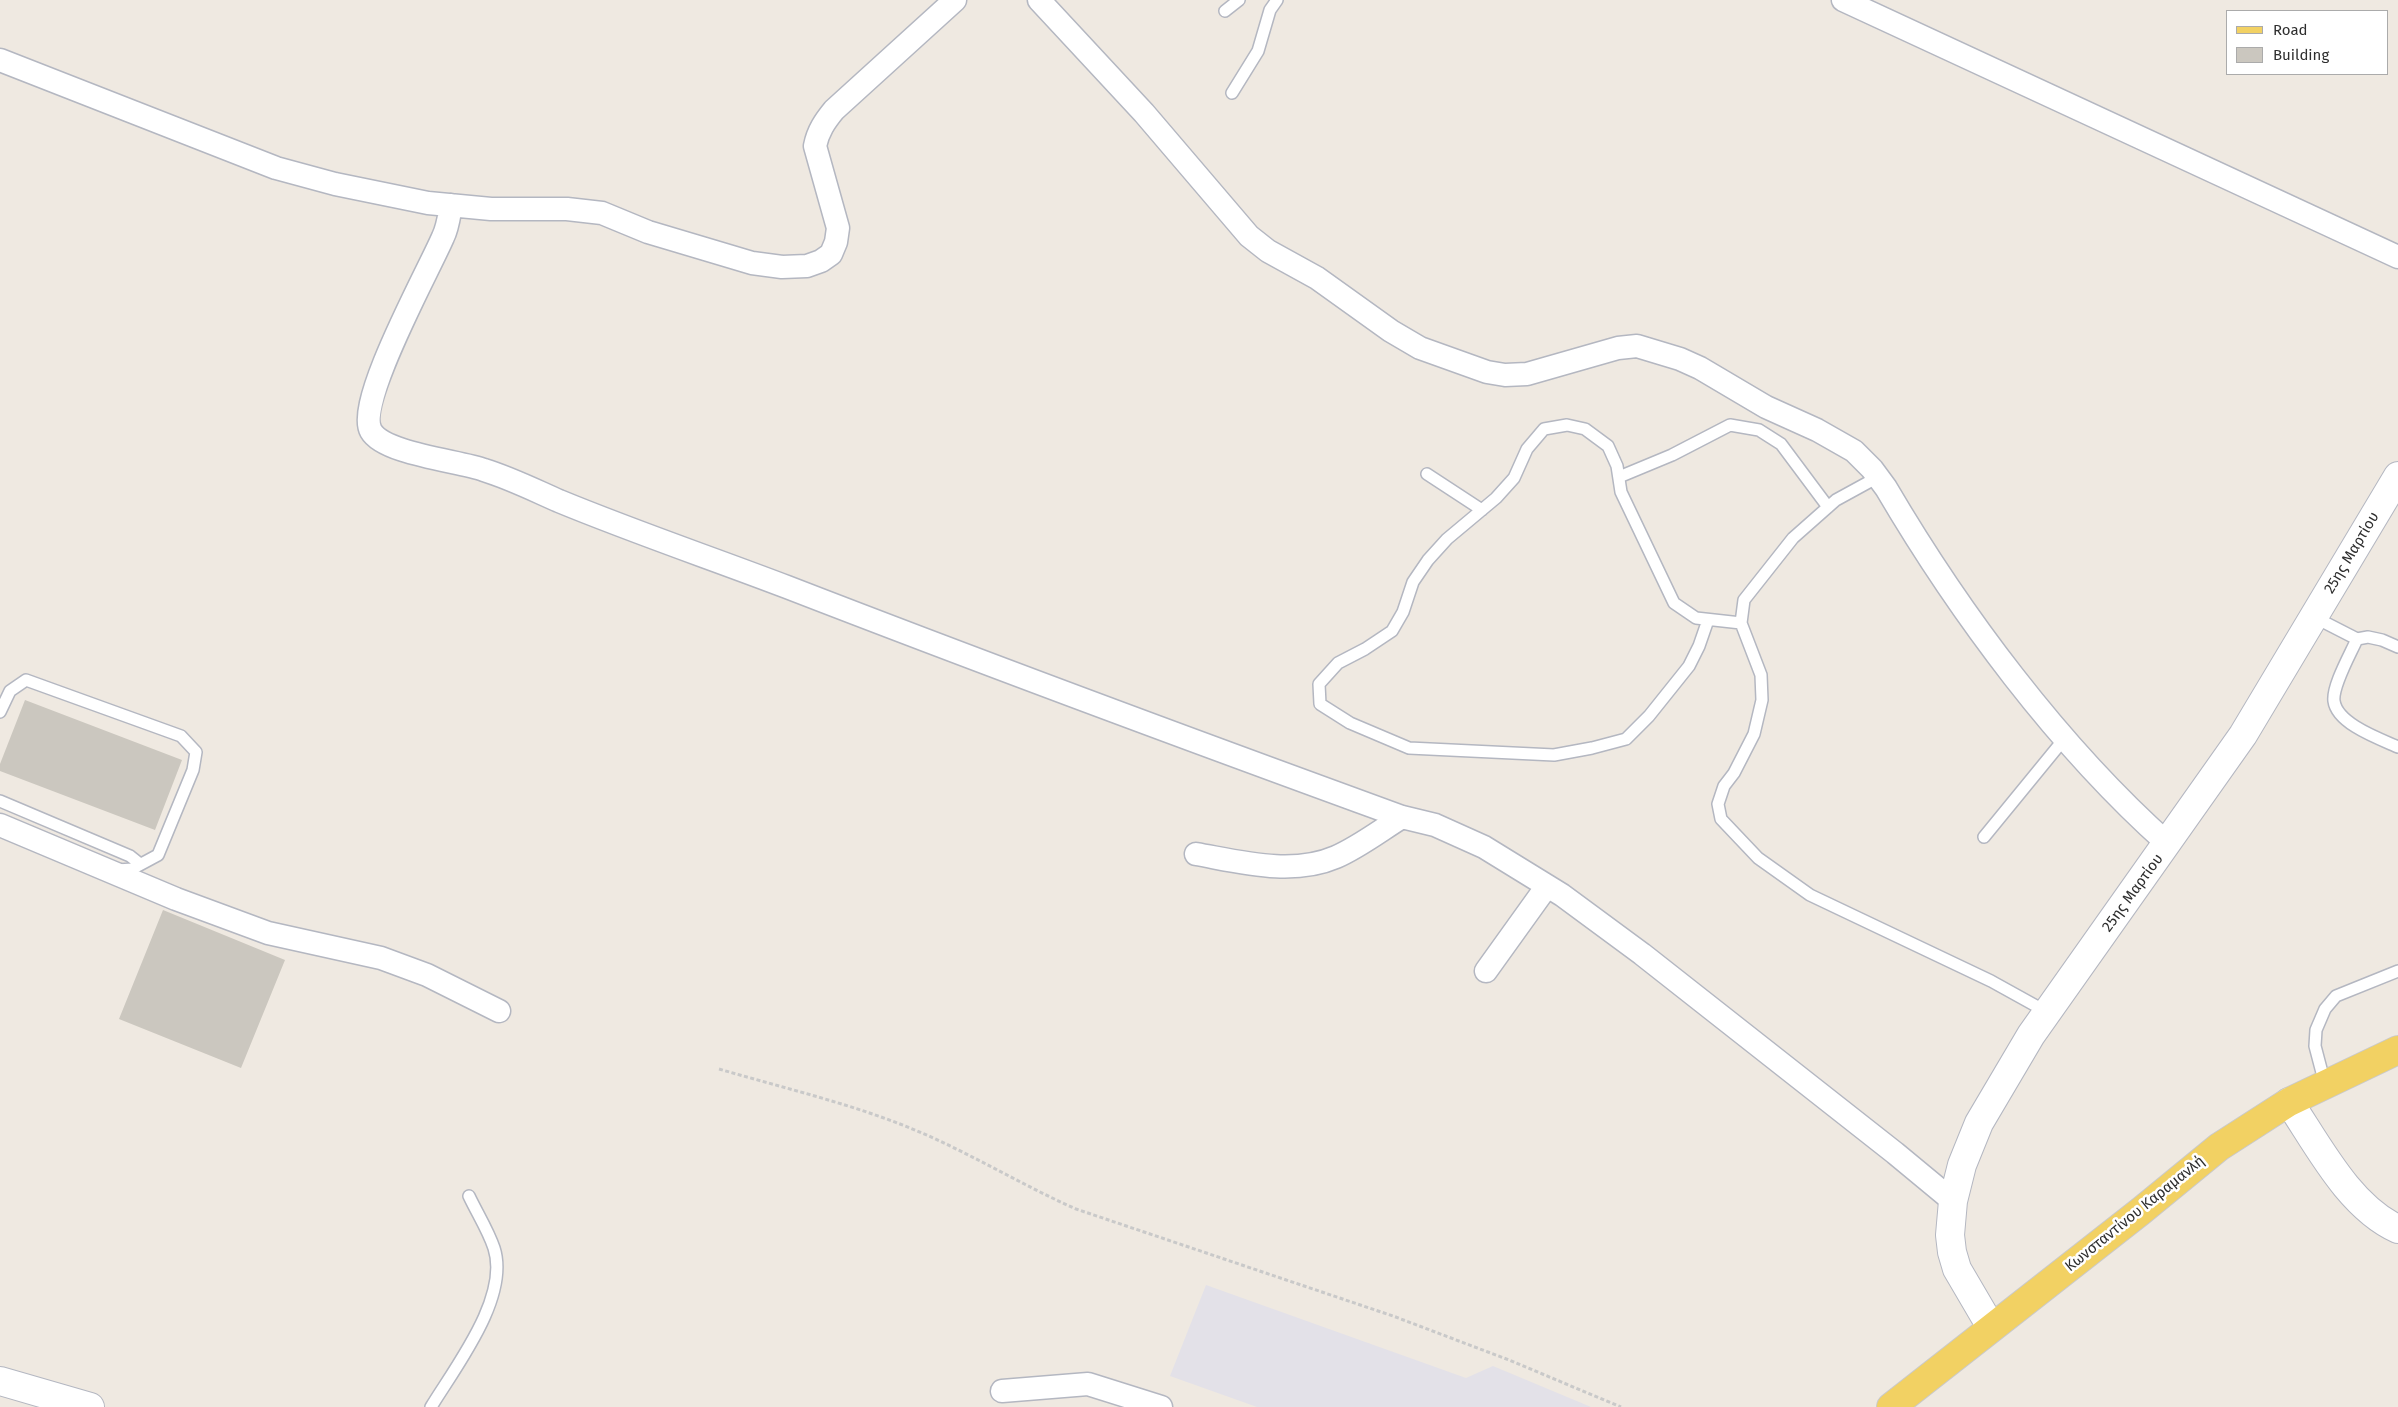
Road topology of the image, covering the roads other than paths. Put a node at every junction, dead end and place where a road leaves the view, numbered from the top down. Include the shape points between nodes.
1 (956, 0) edge
2 (1039, 0) edge
3 (1239, 0) edge
4 (1277, 0) edge
5 (1843, 0) edge
6 (1225, 11) dead end
7 (0, 60) edge
8 (1232, 93) dead end
9 (451, 205) junction
10 (2398, 257) edge
11 (1427, 474) dead end
12 (2398, 476) edge
13 (1619, 477) junction
14 (1878, 477) junction
15 (1828, 507) junction
16 (1482, 510) junction
17 (2314, 617) junction
18 (1708, 620) junction
19 (1741, 623) junction
20 (2358, 639) junction
21 (2398, 647) edge
22 (0, 712) edge
23 (2065, 738) junction
24 (2398, 747) edge
25 (0, 800) edge
26 (1402, 817) junction
27 (0, 825) edge
28 (1984, 837) dead end
29 (2168, 844) junction
30 (1196, 854) dead end
31 (140, 864) junction
32 (107, 871) junction
33 (1547, 886) junction
34 (1486, 971) dead end
35 (2398, 971) edge
36 (499, 1011) dead end
37 (2047, 1012) junction
38 (2398, 1050) edge
39 (2325, 1084) junction
40 (2288, 1102) junction
41 (469, 1196) dead end
42 (1953, 1201) junction
43 (2398, 1229) edge
44 (1991, 1327) junction
45 (0, 1381) edge
46 (1002, 1391) dead end
47 (90, 1407) edge
48 (431, 1407) edge
49 (1161, 1407) edge
50 (1891, 1407) edge

1 - 9 street via 834,110 817,134 815,146 838,228 831,254 821,261 807,266 782,267 752,263 590,211
2 - 14 street via 1144,113 1249,236 1420,348 1459,364 1505,375 1541,371 1618,348 1637,346 1700,368 1766,407 1835,439 1854,451
3 - 6 lane
4 - 8 lane via 1270,10 1258,51
5 - 10 street
7 - 9 street via 276,168 335,184
9 - 26 street via 444,236 380,375 369,417 368,428 374,436 427,458 488,471 1002,670
11 - 16 lane
12 - 17 main road, 25ης Μαρτίου
13 - 15 lane via 1672,455 1730,425 1759,430 1781,444
13 - 16 lane via 1608,446 1585,429 1567,425 1544,429 1527,449 1514,478
13 - 18 lane via 1621,492 1674,602 1696,618
14 - 15 lane
14 - 23 street via 1978,628
15 - 19 lane via 1793,538 1744,600
16 - 18 lane via 1447,539 1428,560 1413,582 1403,612 1392,631 1338,663 1319,684 1320,704 1350,723 1408,748 1554,755 1592,748 1626,739 1649,716 1689,666
17 - 20 lane
17 - 29 main road, 25ης Μαρτίου via 2243,736
18 - 19 lane
19 - 37 lane via 1761,675 1762,700 1754,734 1724,786 1718,804 1721,819 1758,858 1810,895
20 - 21 lane via 2382,640
20 - 24 lane via 2335,690 2336,708 2350,723
22 - 31 lane via 10,692 26,680 181,736 196,752 193,770 158,855
23 - 28 lane
23 - 29 street
25 - 31 lane via 130,856
26 - 30 street via 1336,857 1302,866 1257,865
26 - 33 street via 1435,825 1484,847
27 - 32 street
29 - 37 main road, 25ης Μαρτίου
31 - 32 lane via 132,869
32 - 36 street via 268,933 381,958 428,975
33 - 34 street
33 - 42 street via 1650,960
35 - 39 lane via 2336,996 2325,1009 2316,1030 2315,1046
37 - 42 main road, 25ης Μαρτίου via 1979,1124 1962,1165
38 - 39 main road, Κωνσταντίνου Καραμανλή
39 - 40 main road, Κωνσταντίνου Καραμανλή
40 - 43 main road via 2363,1206 2384,1223
40 - 44 main road, Κωνσταντίνου Καραμανλή via 2219,1147
41 - 48 lane via 494,1249 497,1277 485,1317
42 - 44 main road, 25ης Μαρτίου via 1950,1235 1957,1269
44 - 50 main road, Κωνσταντίνου Καραμανλή
45 - 47 main road
46 - 49 street via 1088,1384

